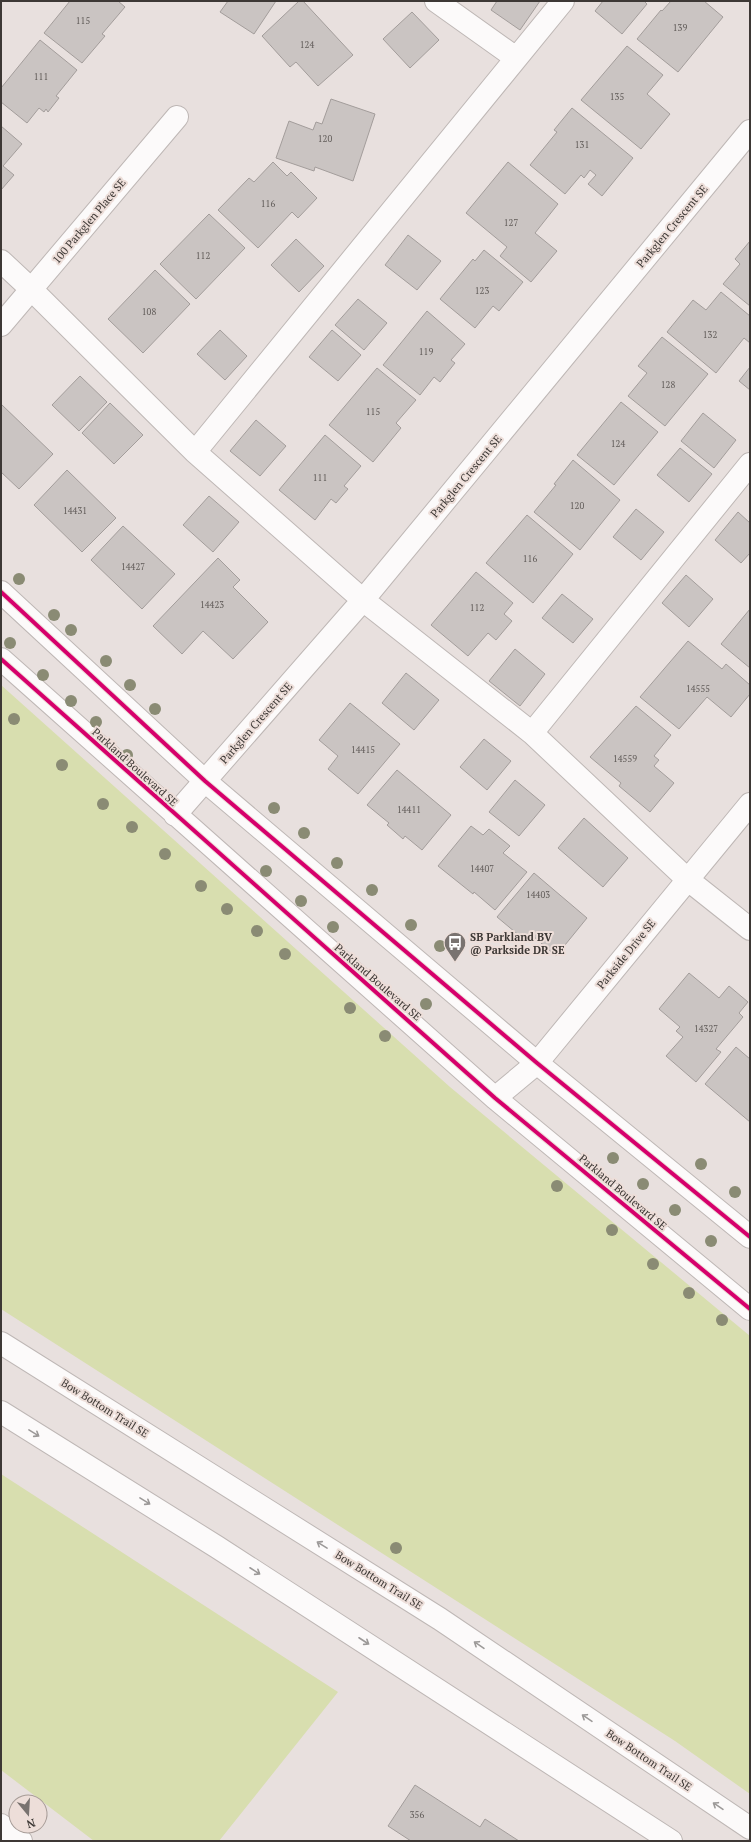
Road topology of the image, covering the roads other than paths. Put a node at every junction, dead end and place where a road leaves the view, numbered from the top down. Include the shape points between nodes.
1 (436, 1) edge
2 (563, 1) edge
3 (516, 58) junction
4 (177, 117) dead end
5 (750, 131) edge
6 (1, 261) edge
7 (31, 288) junction
8 (1, 325) edge
9 (195, 452) junction
10 (750, 464) edge
11 (1, 592) edge
12 (363, 600) junction
13 (1, 659) edge
14 (532, 733) junction
15 (205, 782) junction
16 (750, 804) edge
17 (175, 815) junction
18 (687, 879) junction
19 (750, 929) edge
20 (537, 1063) junction
21 (495, 1098) junction
22 (750, 1237) edge
23 (750, 1309) edge
24 (1, 1343) edge
25 (1, 1412) edge
26 (1, 1825) edge
27 (750, 1828) edge
28 (21, 1841) edge
29 (671, 1841) edge

1 - 3 street
2 - 3 street
3 - 9 street
4 - 7 street, 100 Parkglen Place SE
5 - 12 street, Parkglen Crescent SE
6 - 7 street
7 - 8 street, 100 Parkglen Place SE
7 - 9 street
9 - 12 street
10 - 14 street
11 - 15 street
12 - 14 street
12 - 15 street, Parkglen Crescent SE
13 - 17 street, Parkland Boulevard SE
14 - 18 street
15 - 17 street, Parkglen Crescent SE
15 - 20 street
16 - 18 street, Parkside Drive SE
17 - 21 street, Parkland Boulevard SE
18 - 19 street
18 - 20 street, Parkside Drive SE
20 - 21 street, Parkside Drive SE
20 - 22 street
21 - 23 street, Parkland Boulevard SE
27 -> 24 street, Bow Bottom Trail SE via 440,1619
25 -> 29 street via 218,1547
26 - 28 street

